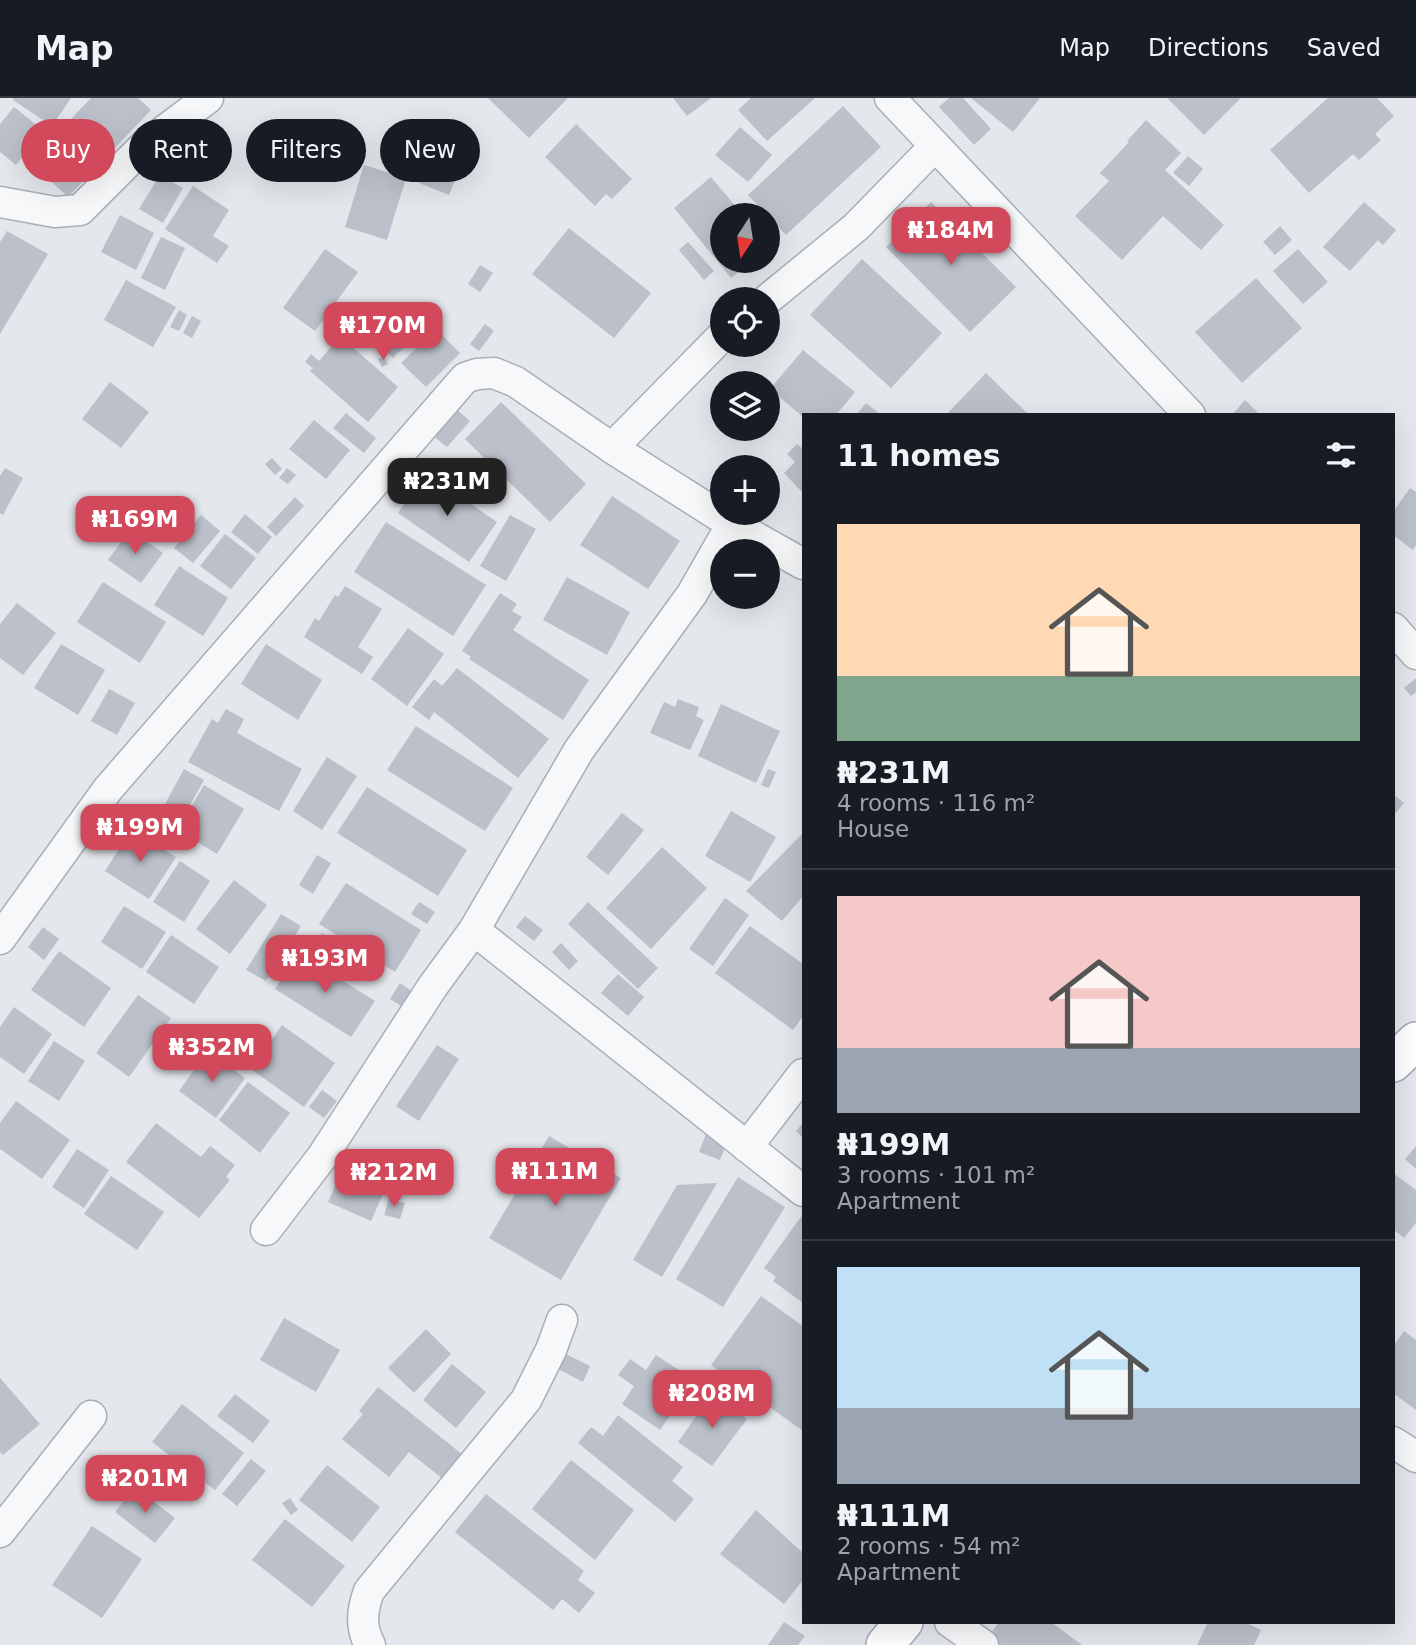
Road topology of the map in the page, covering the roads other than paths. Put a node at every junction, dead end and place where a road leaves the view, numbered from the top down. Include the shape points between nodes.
1 (208, 98) edge
2 (890, 98) edge
3 (935, 146) junction
4 (0, 202) edge
5 (780, 289) edge
6 (710, 348) edge
7 (1188, 413) edge
8 (612, 448) junction
9 (710, 510) edge
10 (731, 525) edge
11 (734, 525) edge
12 (802, 563) edge
13 (1395, 630) edge
14 (1416, 654) edge
15 (474, 930) junction
16 (0, 939) edge
17 (1416, 1041) edge
18 (1395, 1061) edge
19 (802, 1075) edge
20 (747, 1147) junction
21 (802, 1190) edge
22 (266, 1230) dead end
23 (562, 1320) dead end
24 (91, 1416) dead end
25 (1395, 1442) edge
26 (1416, 1457) edge
27 (0, 1532) edge
28 (902, 1624) edge
29 (953, 1624) edge
30 (364, 1641) edge
31 (885, 1645) edge
32 (983, 1645) edge

1 - 4 street via 144,146 80,210 55,212
2 - 3 street
3 - 5 street via 856,227
3 - 7 street
6 - 8 street
8 - 9 street
8 - 16 street via 516,382 494,373 466,378 108,789
10 - 15 street via 692,594 579,750
11 - 12 street
13 - 14 street
15 - 20 street
15 - 22 street via 321,1157
17 - 18 main road
19 - 20 street
20 - 21 street
23 - 30 street via 526,1400 369,1591 363,1607
24 - 27 street
25 - 26 street
28 - 31 main road
29 - 32 street

